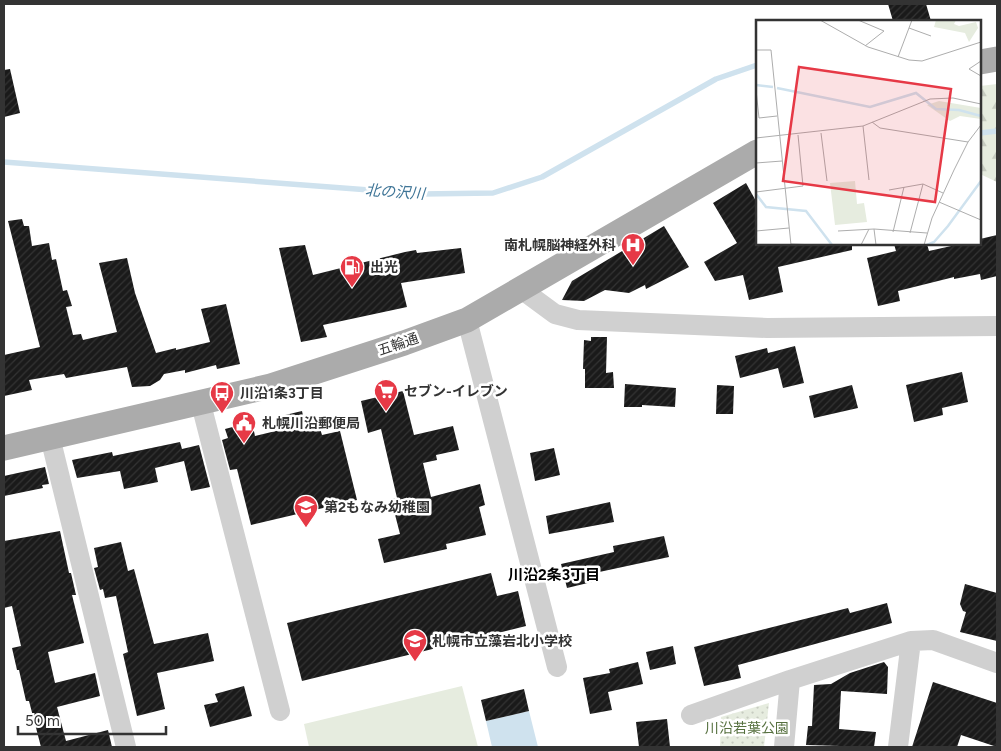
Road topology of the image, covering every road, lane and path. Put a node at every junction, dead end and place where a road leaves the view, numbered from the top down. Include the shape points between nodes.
1 (997, 59) edge
2 (981, 62) edge
3 (756, 153) edge
4 (521, 289) junction
5 (466, 320) junction
6 (997, 326) edge
7 (201, 404) junction
8 (50, 437) junction
9 (4, 448) edge
10 (911, 641) junction
11 (997, 663) edge
12 (557, 667) dead end
13 (790, 680) junction
14 (280, 711) dead end
15 (691, 715) dead end
16 (126, 747) edge
17 (784, 747) edge
18 (898, 747) edge

1 - 2 main road
3 - 4 main road, 五輪通
4 - 5 main road, 五輪通
4 - 6 street via 555,314 578,320 767,328
5 - 7 main road, 五輪通 via 271,386
5 - 12 street
7 - 8 main road, 五輪通
7 - 14 street
8 - 9 main road, 五輪通
8 - 16 street
10 - 11 street via 933,640
10 - 13 street
10 - 18 street
13 - 15 street
13 - 17 street

